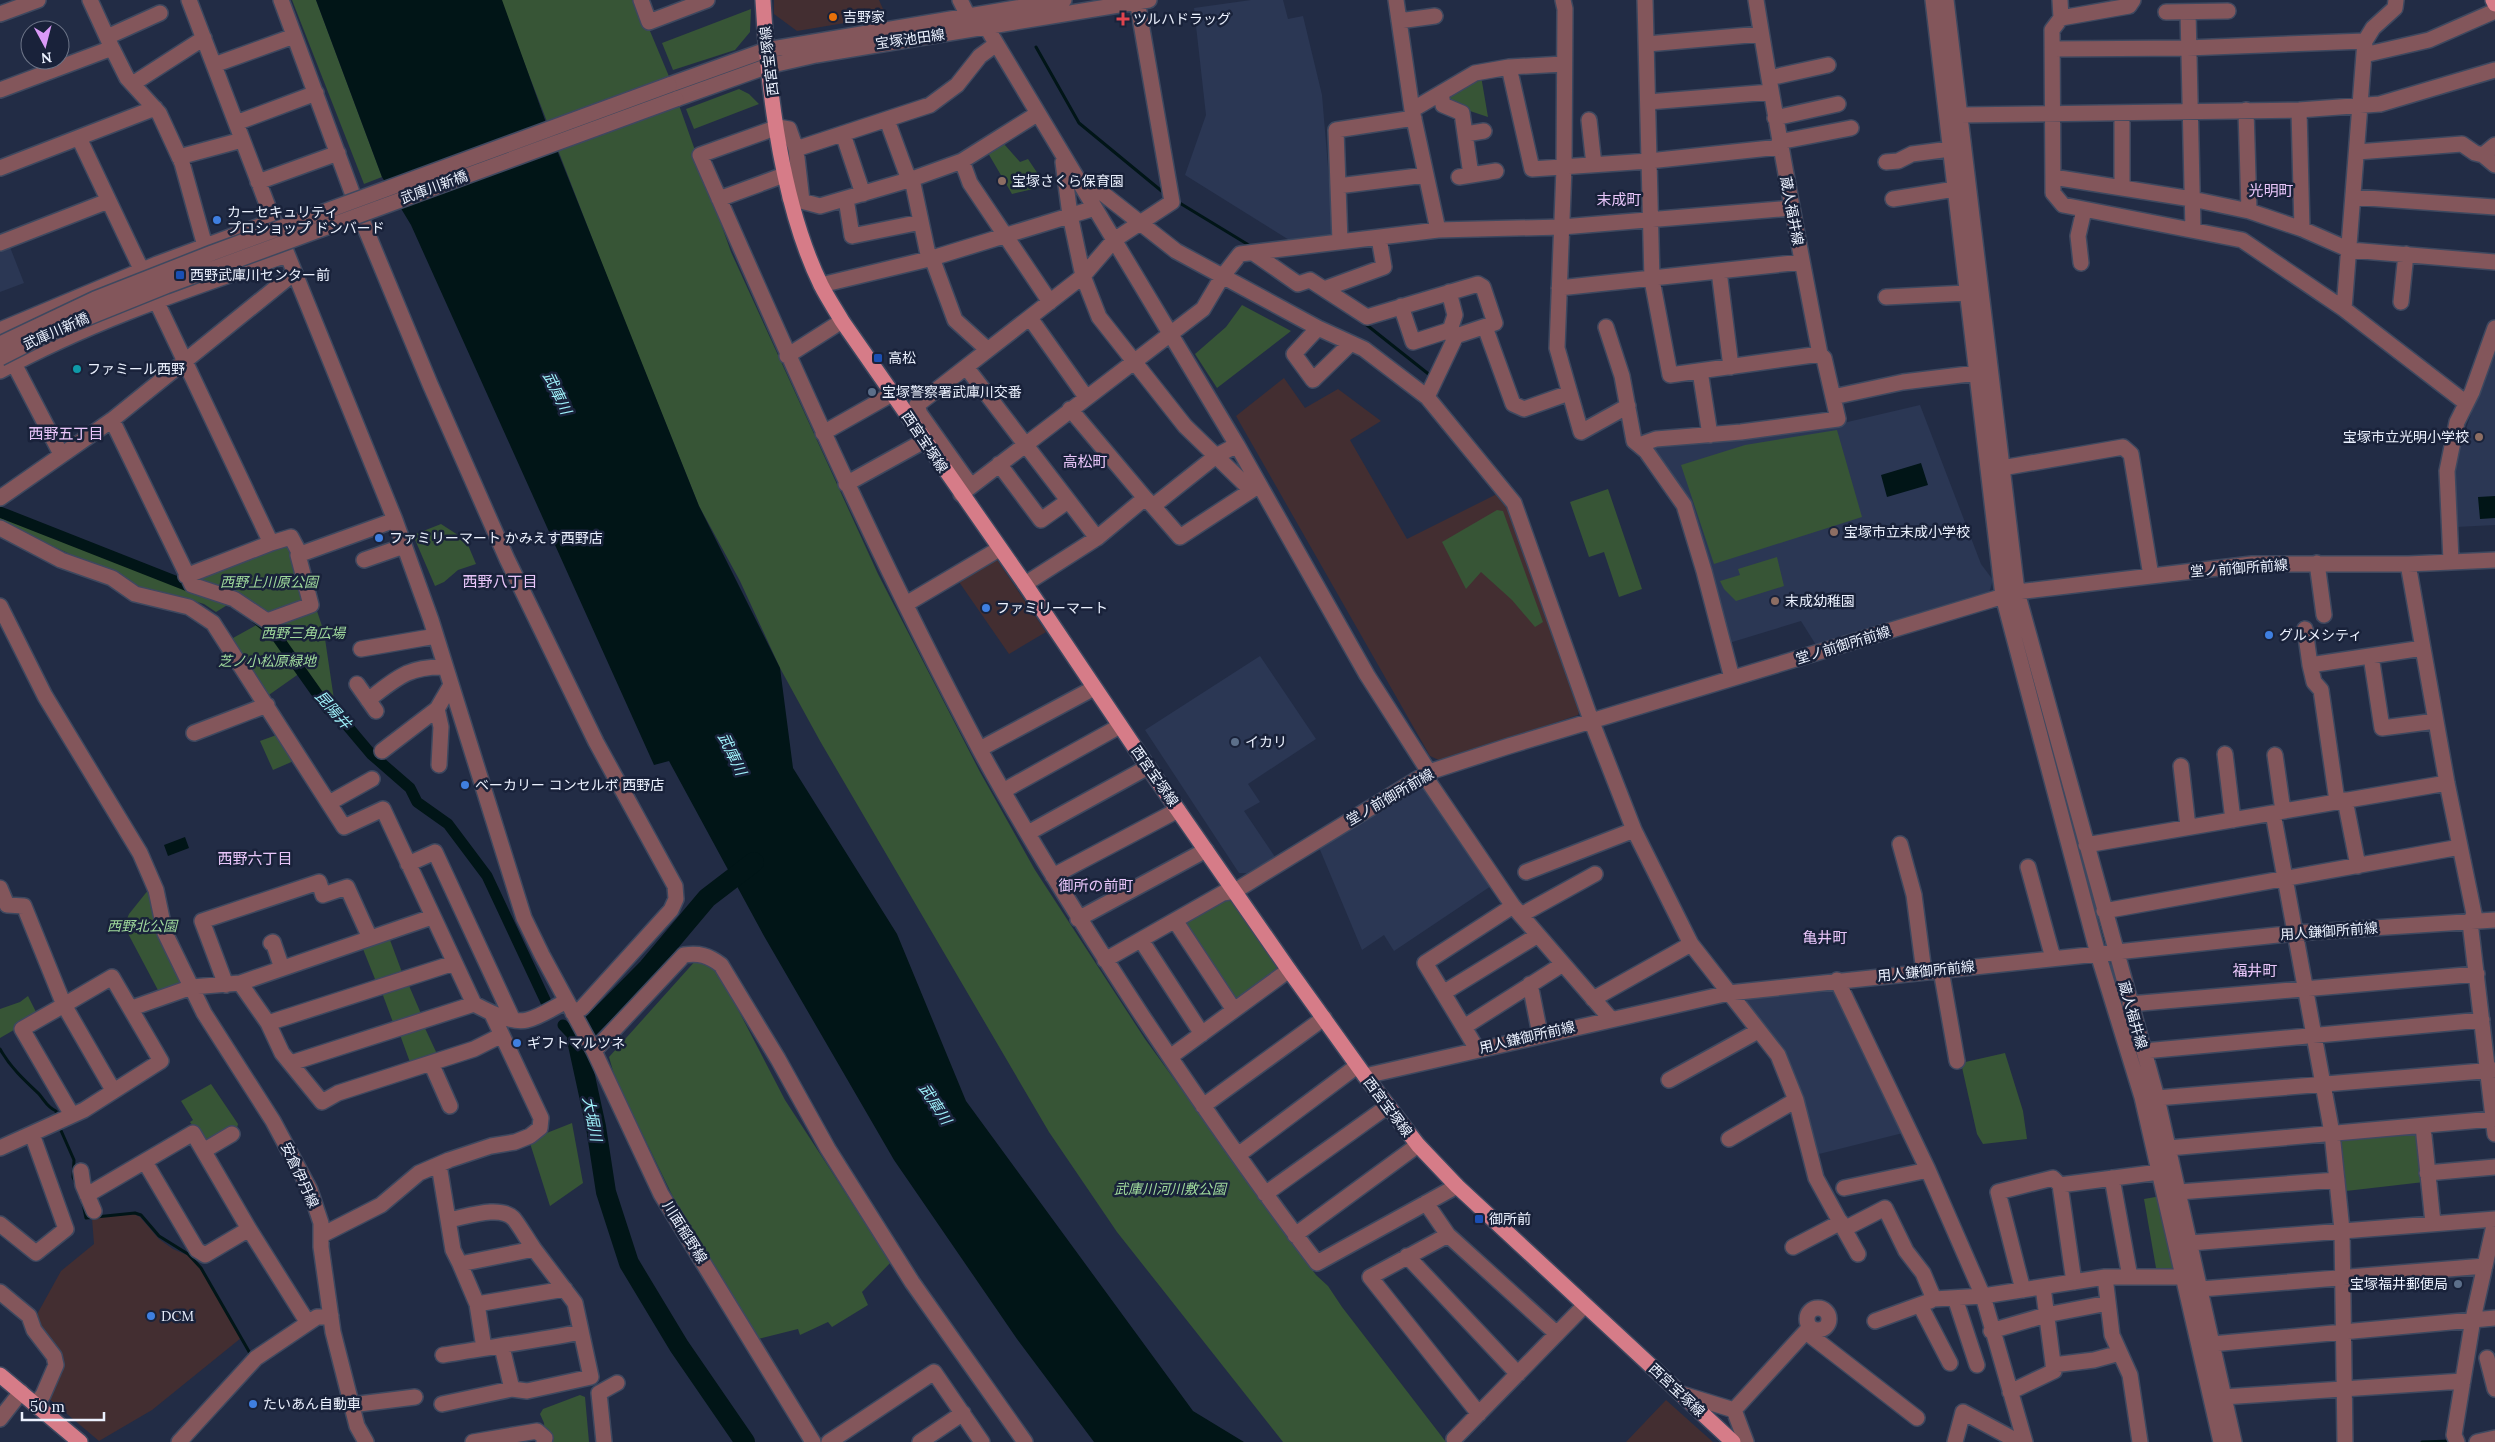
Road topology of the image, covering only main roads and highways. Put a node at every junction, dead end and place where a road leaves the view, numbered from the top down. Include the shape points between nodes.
1 (763, 0) edge
2 (2493, 0) edge
3 (2495, 4) edge
4 (0, 1375) edge
5 (72, 1440) edge
6 (1733, 1442) edge

1 - 6 main road, 西宮宝塚線 via 766,50 784,175 796,200 821,285 842,321 924,441 966,490 999,549 1289,970 1418,1145 1457,1186
2 - 3 main road
4 - 5 main road

